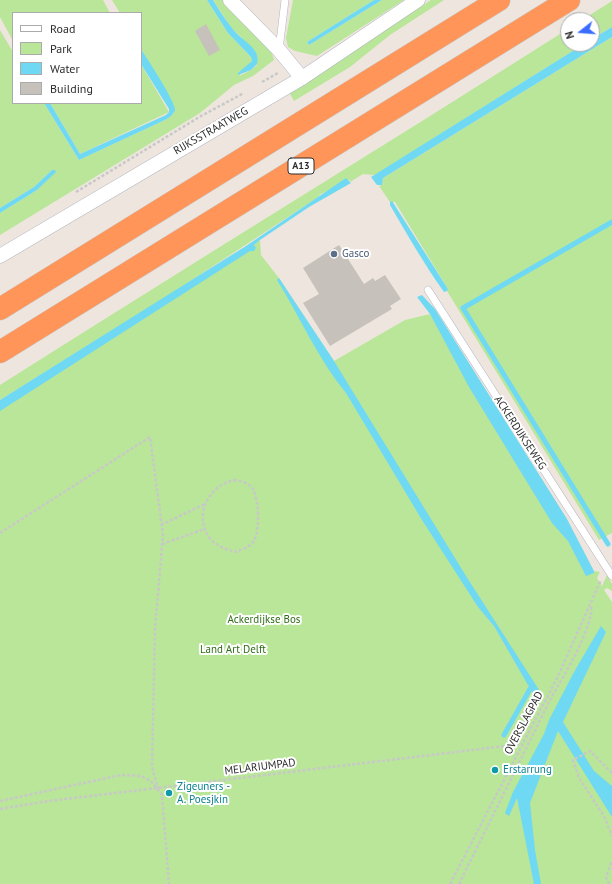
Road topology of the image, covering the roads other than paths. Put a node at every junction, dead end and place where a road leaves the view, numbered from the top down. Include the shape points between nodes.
1 (230, 0) edge
2 (285, 0) edge
3 (418, 0) edge
4 (499, 0) edge
5 (569, 0) edge
6 (279, 50) junction
7 (302, 78) junction
8 (0, 256) edge
9 (428, 290) dead end
10 (0, 309) edge
11 (33, 331) junction
12 (0, 352) edge
13 (0, 360) edge
14 (612, 576) edge

1 - 6 street
2 - 6 lane
3 - 7 street, RIJKSSTRAATWEG
4 - 10 highway
5 - 11 highway, A13
6 - 7 street
7 - 8 street, RIJKSSTRAATWEG
9 - 14 lane, ACKERDIJKSEWEG
11 - 12 highway, A13
11 - 13 highway, A13

